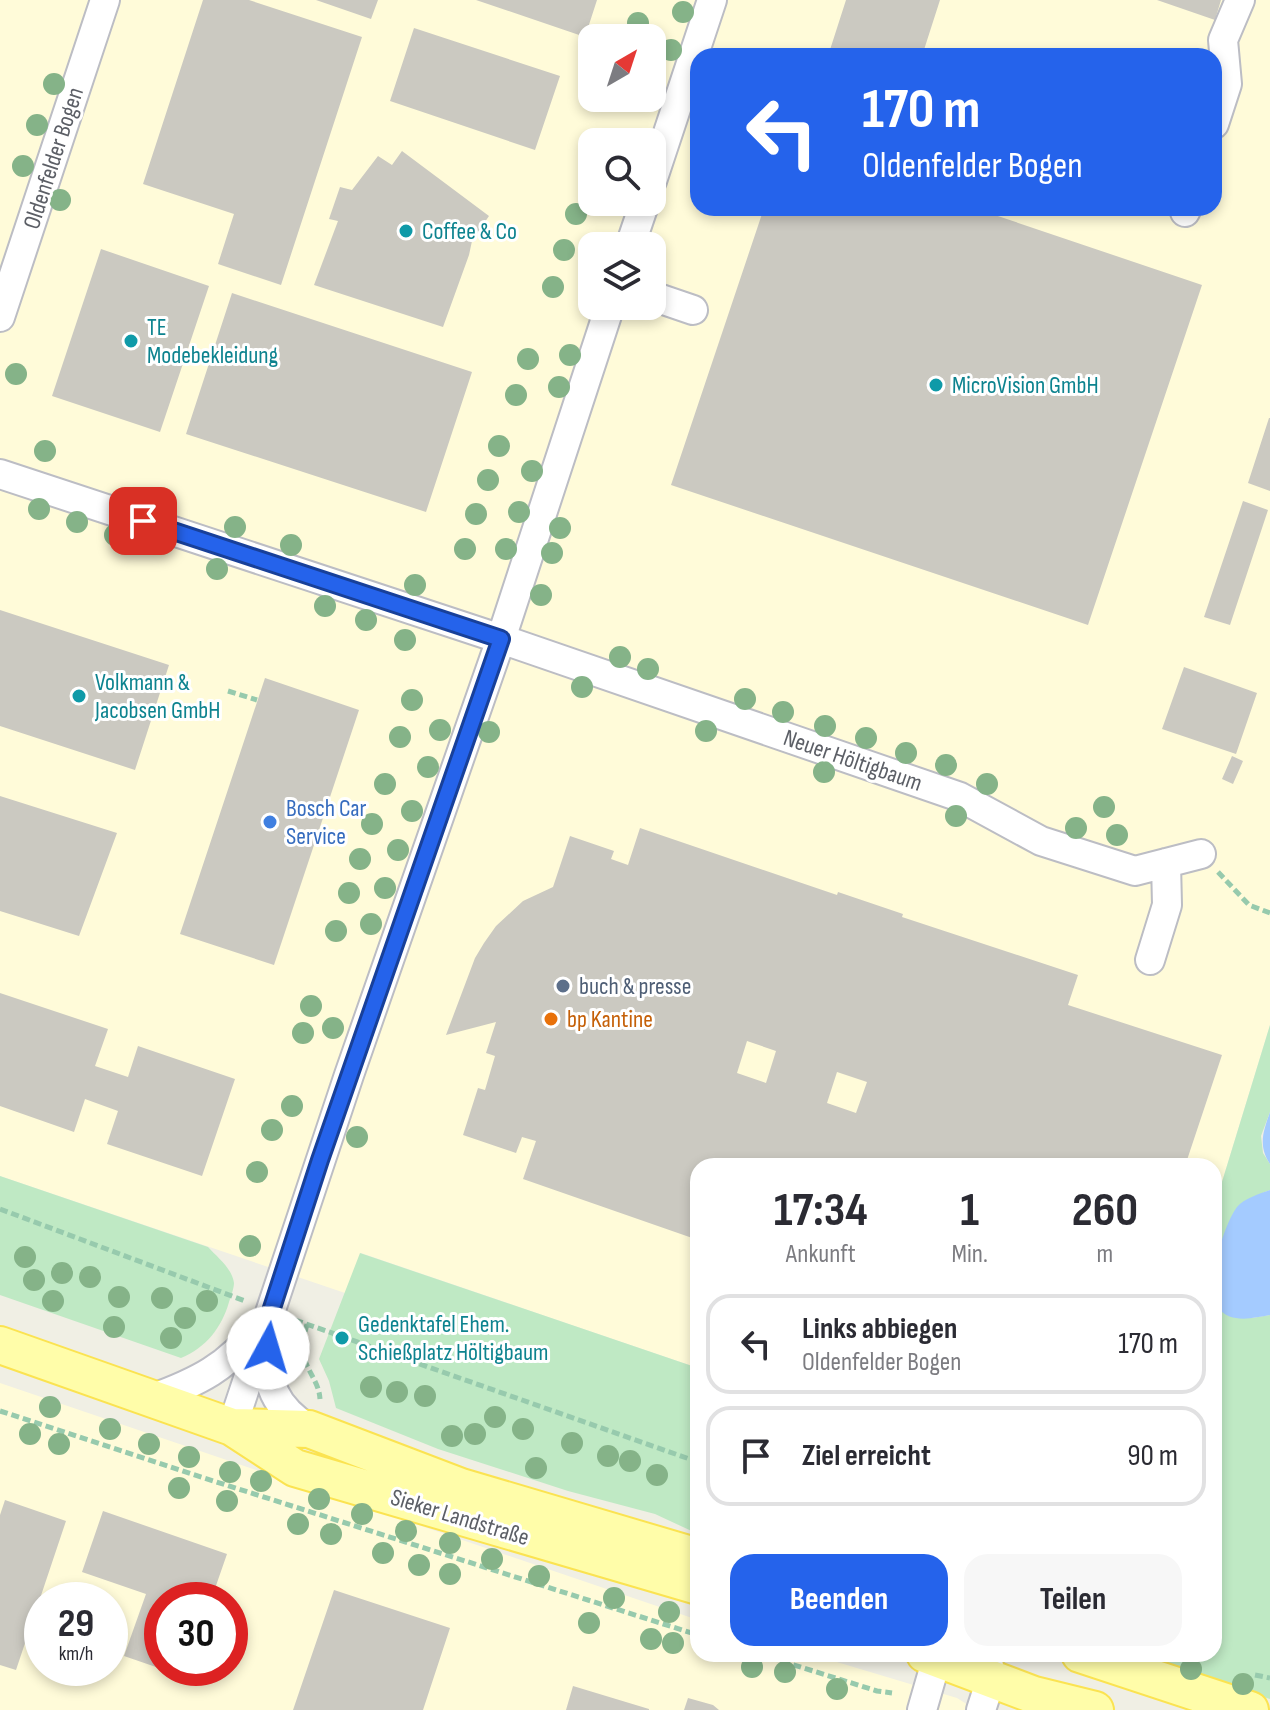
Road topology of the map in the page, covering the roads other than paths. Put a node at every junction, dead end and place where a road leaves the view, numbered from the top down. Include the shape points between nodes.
1 (105, 0) edge
2 (712, 0) edge
3 (1240, 0) edge
4 (696, 48) edge
5 (690, 66) edge
6 (1222, 99) edge
7 (666, 139) edge
8 (666, 301) edge
9 (2, 306) edge
10 (693, 310) dead end
11 (605, 320) edge
12 (0, 474) edge
13 (501, 639) junction
14 (1201, 854) road end
15 (1166, 863) junction
16 (1150, 960) dead end
17 (271, 1311) junction
18 (0, 1345) edge
19 (151, 1399) junction
20 (314, 1414) junction
21 (232, 1427) junction
22 (690, 1555) edge
23 (690, 1584) edge
24 (933, 1662) edge
25 (949, 1662) edge
26 (1104, 1662) edge
27 (986, 1681) edge
28 (922, 1710) edge
29 (1095, 1710) edge
30 (1250, 1710) edge

1 - 9 street, Oldenfelder Bogen
2 - 4 street
3 - 6 street via 1223,40 1227,84
5 - 7 street
8 - 10 street
11 - 13 street
12 - 13 street
13 - 15 street, Neuer Höltigbaum via 960,797 1041,841 1135,871
13 - 17 street
14 - 15 street, Neuer Höltigbaum
15 - 16 street via 1167,905
17 - 19 street via 228,1361
17 - 20 street via 268,1372 275,1397 292,1418
17 - 21 street
18 - 19 main road, Sieker Landstraße
19 - 21 main road, Sieker Landstraße
20 - 21 main road, Sieker Landstraße
20 - 22 main road, Sieker Landstraße via 461,1487
21 - 23 main road, Sieker Landstraße via 295,1468
24 - 28 street
25 - 27 main road
26 - 30 main road
27 - 29 main road

